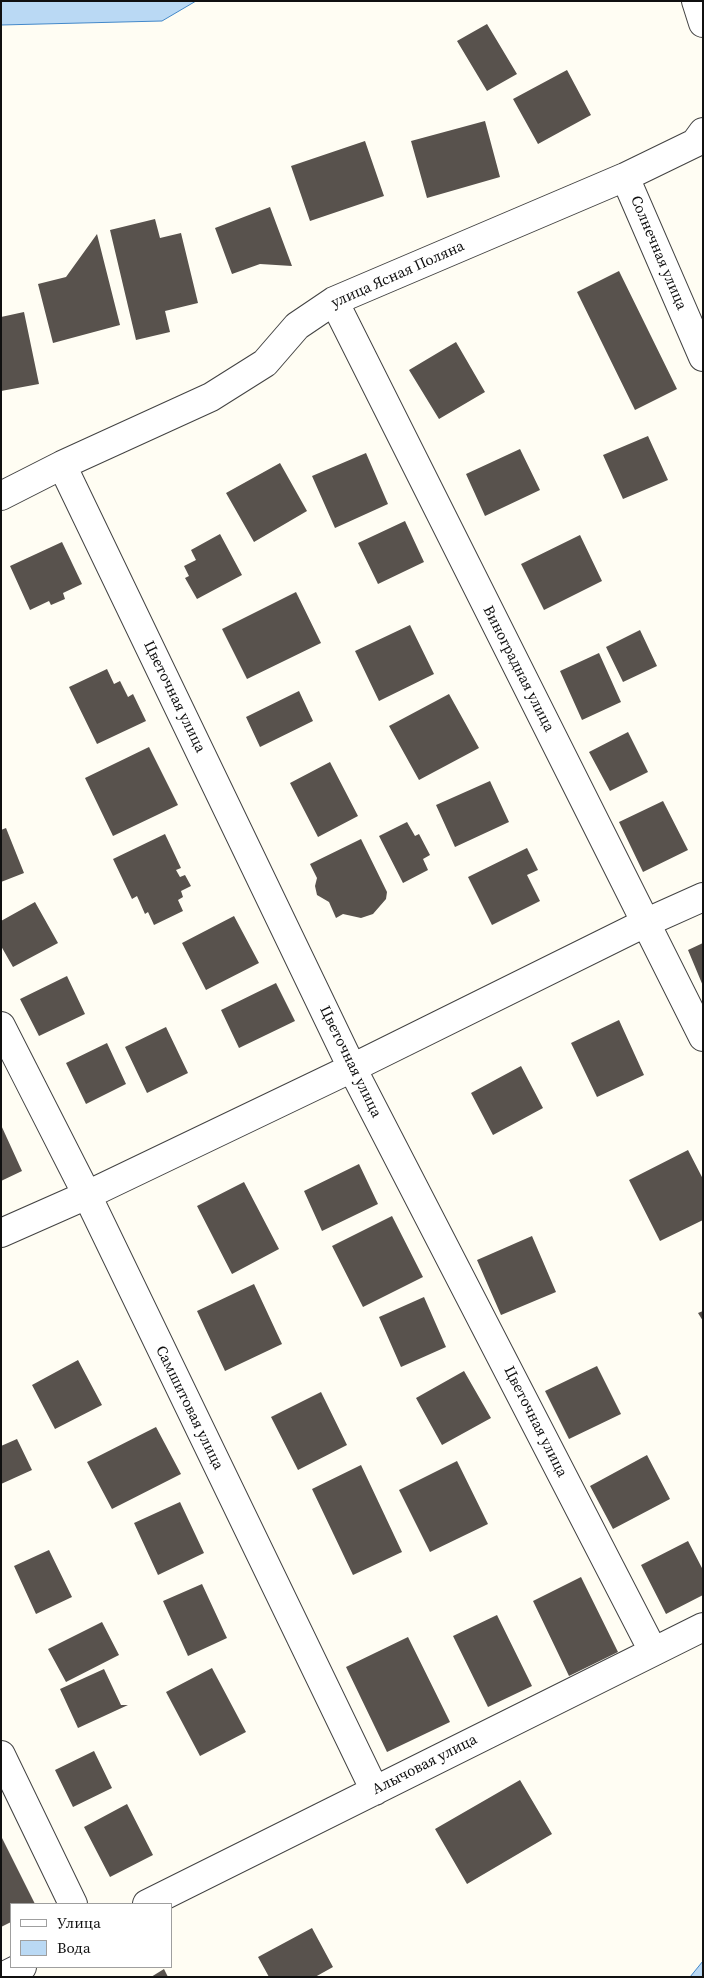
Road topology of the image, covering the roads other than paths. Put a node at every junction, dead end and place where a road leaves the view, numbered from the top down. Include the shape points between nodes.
1 (696, 1) edge
2 (703, 23) edge
3 (703, 132) edge
4 (625, 177) junction
5 (334, 301) junction
6 (703, 357) edge
7 (62, 464) junction
8 (1, 496) edge
9 (703, 897) edge
10 (645, 923) junction
11 (1, 1026) edge
12 (703, 1037) edge
13 (352, 1068) junction
14 (87, 1195) junction
15 (1, 1233) edge
16 (703, 1627) edge
17 (653, 1651) junction
18 (1, 1755) edge
19 (374, 1791) junction
20 (73, 1903) edge
21 (149, 1903) edge
22 (20, 1968) edge
23 (2, 1977) edge

1 - 2 street
3 - 4 street, улица Ясная Поляна via 695,143
4 - 5 street, улица Ясная Поляна
4 - 6 street, Солнечная улица
5 - 7 street, улица Ясная Поляна via 297,326 265,363 211,397
5 - 10 street, Виноградная улица
7 - 8 street, улица Ясная Поляна
7 - 13 street, Цветочная улица
9 - 10 street
10 - 12 street, Виноградная улица
10 - 13 street
11 - 14 street, Самшитовая улица
13 - 14 street
13 - 17 street, Цветочная улица
14 - 15 street
14 - 19 street, Самшитовая улица
16 - 17 street, Алычовая улица
17 - 19 street, Алычовая улица
18 - 20 street
19 - 21 street, Алычовая улица
22 - 23 street

